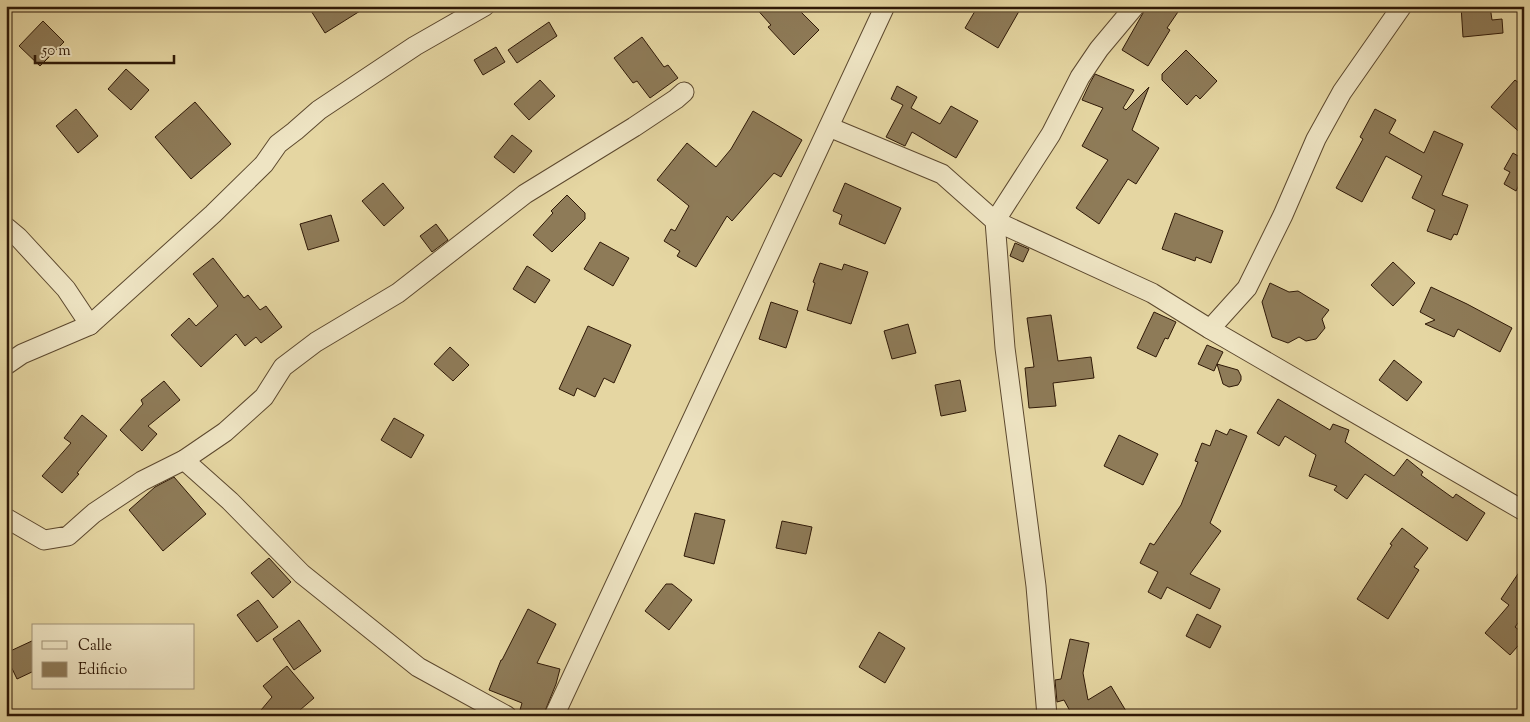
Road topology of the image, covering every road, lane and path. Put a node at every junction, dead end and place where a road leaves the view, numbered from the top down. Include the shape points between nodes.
1 (485, 6) edge
2 (885, 6) edge
3 (1135, 6) edge
4 (1402, 6) edge
5 (684, 92) dead end
6 (829, 127) junction
7 (995, 220) junction
8 (6, 227) edge
9 (90, 325) junction
10 (1210, 329) junction
11 (6, 365) edge
12 (184, 460) junction
13 (1523, 510) edge
14 (6, 518) edge
15 (507, 716) edge
16 (554, 716) edge
17 (1047, 716) edge

1 - 9 street via 415,46 319,110 278,144 264,164 213,214
2 - 6 street
3 - 7 street via 1080,77 1051,134
4 - 10 street via 1342,92 1319,133 1248,288
5 - 12 street via 525,194 398,293 316,342 283,367 264,397 225,432
6 - 7 street via 942,174
6 - 16 street
7 - 10 street via 1152,293
7 - 17 street via 1005,348 1036,586
8 - 9 street via 66,289
9 - 11 street via 22,354
10 - 13 street
12 - 14 street via 134,486 94,512 68,536 44,540
12 - 15 street via 302,574 418,667

